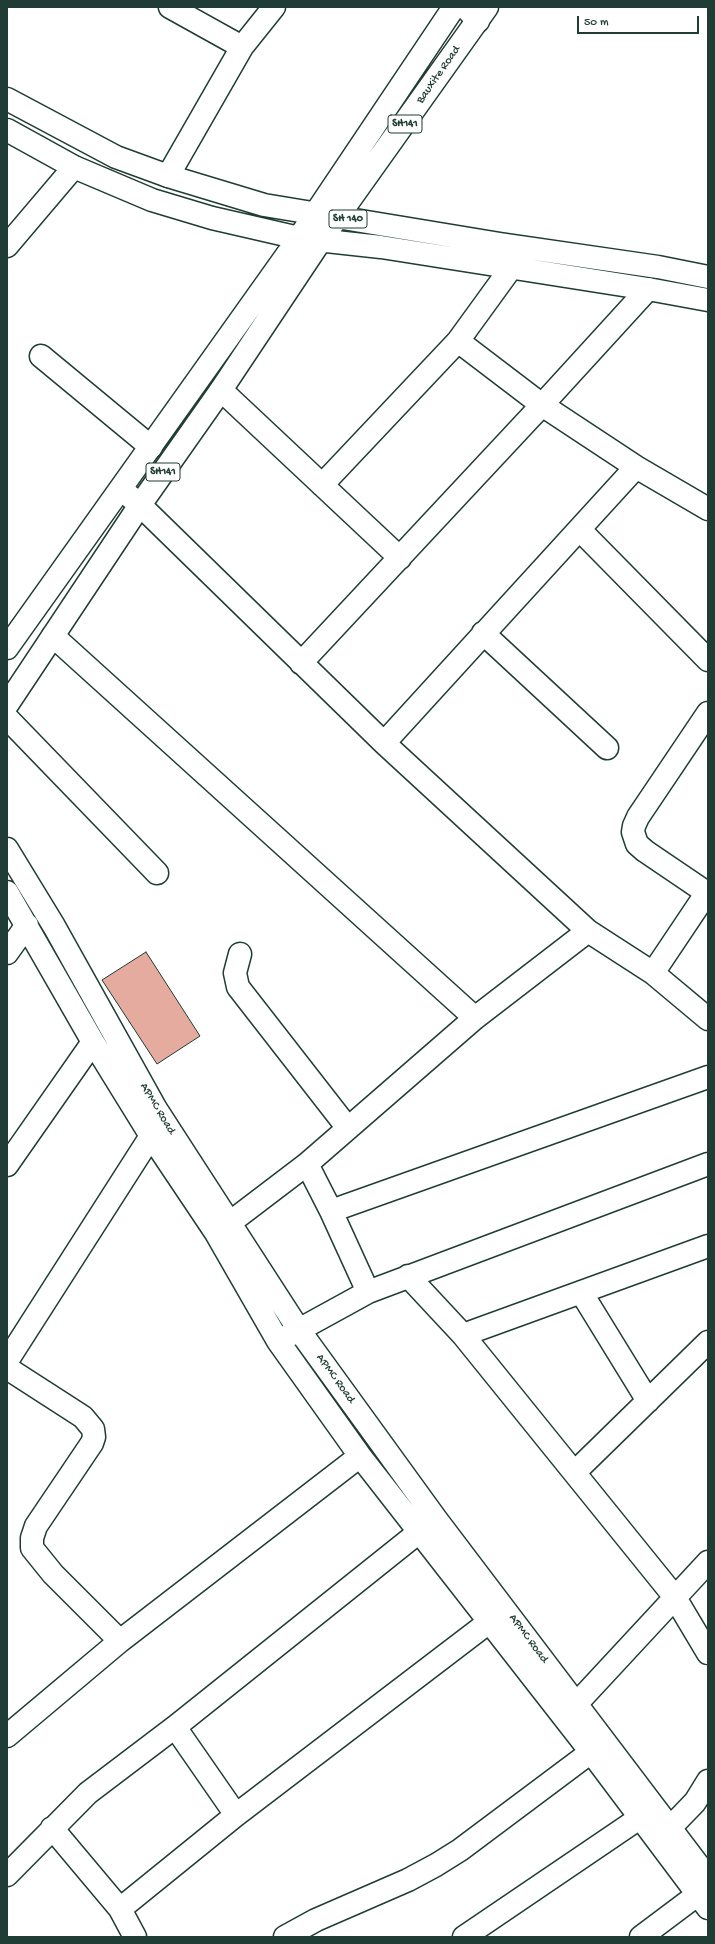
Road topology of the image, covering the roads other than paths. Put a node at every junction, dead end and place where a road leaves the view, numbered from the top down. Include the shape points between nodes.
1 (170, 7) edge
2 (274, 7) edge
3 (454, 7) edge
4 (477, 12) edge
5 (242, 47) junction
6 (7, 100) edge
7 (7, 130) edge
8 (74, 167) junction
9 (168, 176) junction
10 (314, 214) junction
11 (339, 217) junction
12 (299, 238) junction
13 (321, 240) junction
14 (7, 246) edge
15 (511, 268) junction
16 (708, 277) edge
17 (648, 289) junction
18 (708, 300) edge
19 (458, 340) junction
20 (41, 356) dead end
21 (221, 390) junction
22 (542, 406) junction
23 (151, 447) junction
24 (636, 467) junction
25 (322, 485) junction
26 (121, 489) junction
27 (140, 505) junction
28 (708, 509) edge
29 (580, 530) junction
30 (400, 558) junction
31 (484, 633) junction
32 (53, 636) junction
33 (7, 648) edge
34 (708, 660) edge
35 (301, 663) junction
36 (7, 705) edge
37 (708, 713) edge
38 (7, 718) edge
39 (384, 743) junction
40 (606, 748) dead end
41 (7, 849) edge
42 (157, 873) dead end
43 (7, 892) edge
44 (707, 892) edge
45 (27, 925) junction
46 (588, 931) junction
47 (7, 953) edge
48 (240, 954) dead end
49 (653, 973) junction
50 (476, 1018) junction
51 (708, 1019) edge
52 (93, 1042) junction
53 (708, 1077) edge
54 (347, 1127) junction
55 (151, 1136) junction
56 (306, 1164) junction
57 (708, 1164) edge
58 (7, 1165) edge
59 (330, 1211) junction
60 (223, 1228) junction
61 (708, 1246) edge
62 (408, 1276) junction
63 (368, 1292) junction
64 (581, 1292) junction
65 (299, 1330) junction
66 (463, 1334) junction
67 (278, 1341) junction
68 (708, 1342) edge
69 (7, 1361) edge
70 (7, 1368) edge
71 (648, 1401) junction
72 (360, 1456) junction
73 (575, 1472) junction
74 (419, 1532) junction
75 (708, 1562) edge
76 (675, 1598) junction
77 (489, 1622) junction
78 (120, 1641) junction
79 (708, 1653) edge
80 (571, 1711) junction
81 (175, 1727) junction
82 (7, 1736) edge
83 (591, 1752) junction
84 (708, 1781) edge
85 (236, 1815) junction
86 (641, 1817) junction
87 (52, 1828) junction
88 (669, 1829) junction
89 (7, 1875) edge
90 (704, 1894) edge
91 (120, 1909) junction
92 (135, 1937) edge
93 (285, 1937) edge
94 (464, 1937) edge
95 (641, 1937) edge

1 - 5 street
2 - 5 street
3 - 10 street
4 - 11 street, Bauxite Road / SH141
5 - 9 street
6 - 9 street, SH 140 via 116,157
7 - 8 street, SH 140
8 - 12 street, SH 140 via 152,200 212,218
8 - 14 street
9 - 10 street, SH 140 via 264,205
10 - 11 street, SH 140
10 - 12 street
11 - 13 street, Bauxite Road / SH141
11 - 16 street, SH 140
12 - 13 street, SH 140
12 - 23 street
13 - 15 street, SH 140
13 - 21 street, SH141
15 - 17 street, SH 140
15 - 19 street
17 - 18 street, SH 140
17 - 22 street
19 - 22 street
19 - 25 street
20 - 23 street
21 - 25 street
21 - 27 street, SH141
22 - 24 street
22 - 30 street
23 - 26 street
24 - 28 street
24 - 29 street
25 - 30 street
26 - 27 street
26 - 33 street
27 - 32 street, SH141
27 - 35 street
29 - 31 street
29 - 34 street
30 - 35 street
31 - 39 street
31 - 40 street
32 - 36 street, SH141
32 - 50 street
35 - 39 street
37 - 44 street via 638,817 633,832 637,844 645,851
38 - 42 street
39 - 46 street
41 - 60 street, APMC Road via 54,926
43 - 45 street, APMC Road
44 - 49 street
45 - 47 street
45 - 52 street, APMC Road
46 - 49 street
46 - 50 street
48 - 54 street via 235,973 238,987
49 - 51 street
50 - 54 street
52 - 55 street, APMC Road
52 - 58 street
53 - 59 street
54 - 56 street
55 - 60 street, APMC Road
55 - 69 street
56 - 59 street
56 - 60 street
57 - 62 street
59 - 63 street
60 - 65 street, APMC Road
60 - 67 street, APMC Road
61 - 64 street
62 - 63 street
62 - 66 street
63 - 65 street
64 - 66 street
64 - 71 street
65 - 67 street
65 - 80 street, APMC Road
66 - 73 street
67 - 72 street, APMC Road
68 - 71 street
70 - 78 street via 83,1416 93,1429 92,1443 36,1526 32,1548 53,1574
71 - 73 street
72 - 74 street, APMC Road
72 - 78 street
73 - 76 street
74 - 77 street, APMC Road
74 - 81 street
75 - 76 street
76 - 79 street
76 - 80 street
77 - 80 street, APMC Road
77 - 85 street
78 - 82 street
80 - 83 street, APMC Road
80 - 88 street, APMC Road
81 - 85 street
81 - 87 street via 88,1793
83 - 86 street, APMC Road
83 - 93 street via 460,1850 436,1865 316,1920
84 - 88 street via 695,1802
85 - 91 street
86 - 90 street, APMC Road
86 - 94 street
87 - 89 street
87 - 91 street
88 - 90 street, APMC Road
90 - 95 street
91 - 92 street

